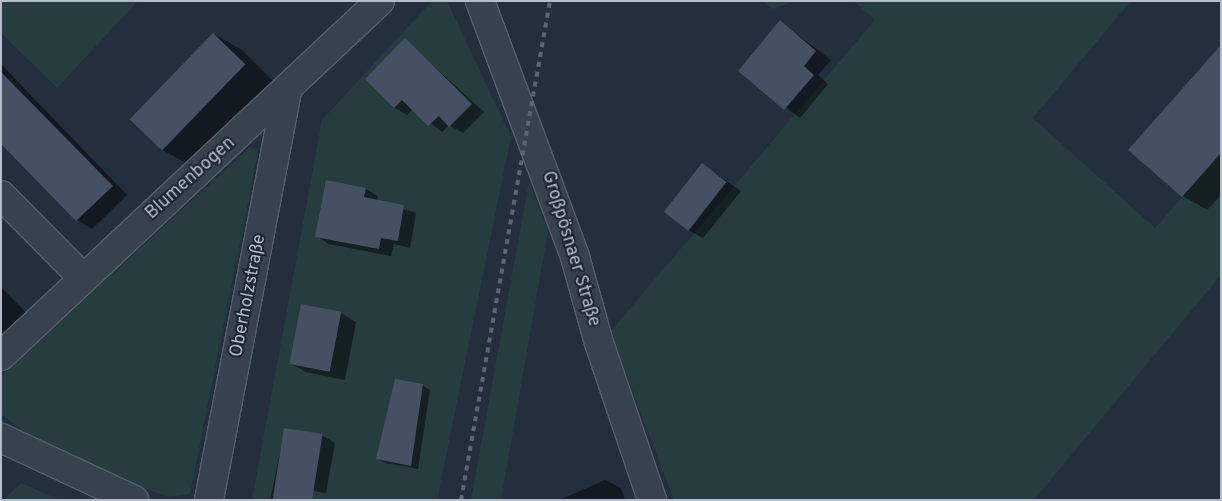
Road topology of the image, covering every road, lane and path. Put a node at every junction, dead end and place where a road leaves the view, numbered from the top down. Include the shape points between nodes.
1 (380, 1) edge
2 (480, 1) edge
3 (287, 92) junction
4 (1, 195) edge
5 (82, 278) junction
6 (1, 356) edge
7 (4, 447) edge
8 (134, 500) edge
9 (208, 500) edge
10 (652, 500) edge

1 - 3 street, Blumenbogen
2 - 10 street, Großpösnaer Straße via 575,257 599,343
3 - 5 street, Blumenbogen
3 - 9 street, Oberholzstraße
4 - 5 street
5 - 6 street, Blumenbogen
7 - 8 street

